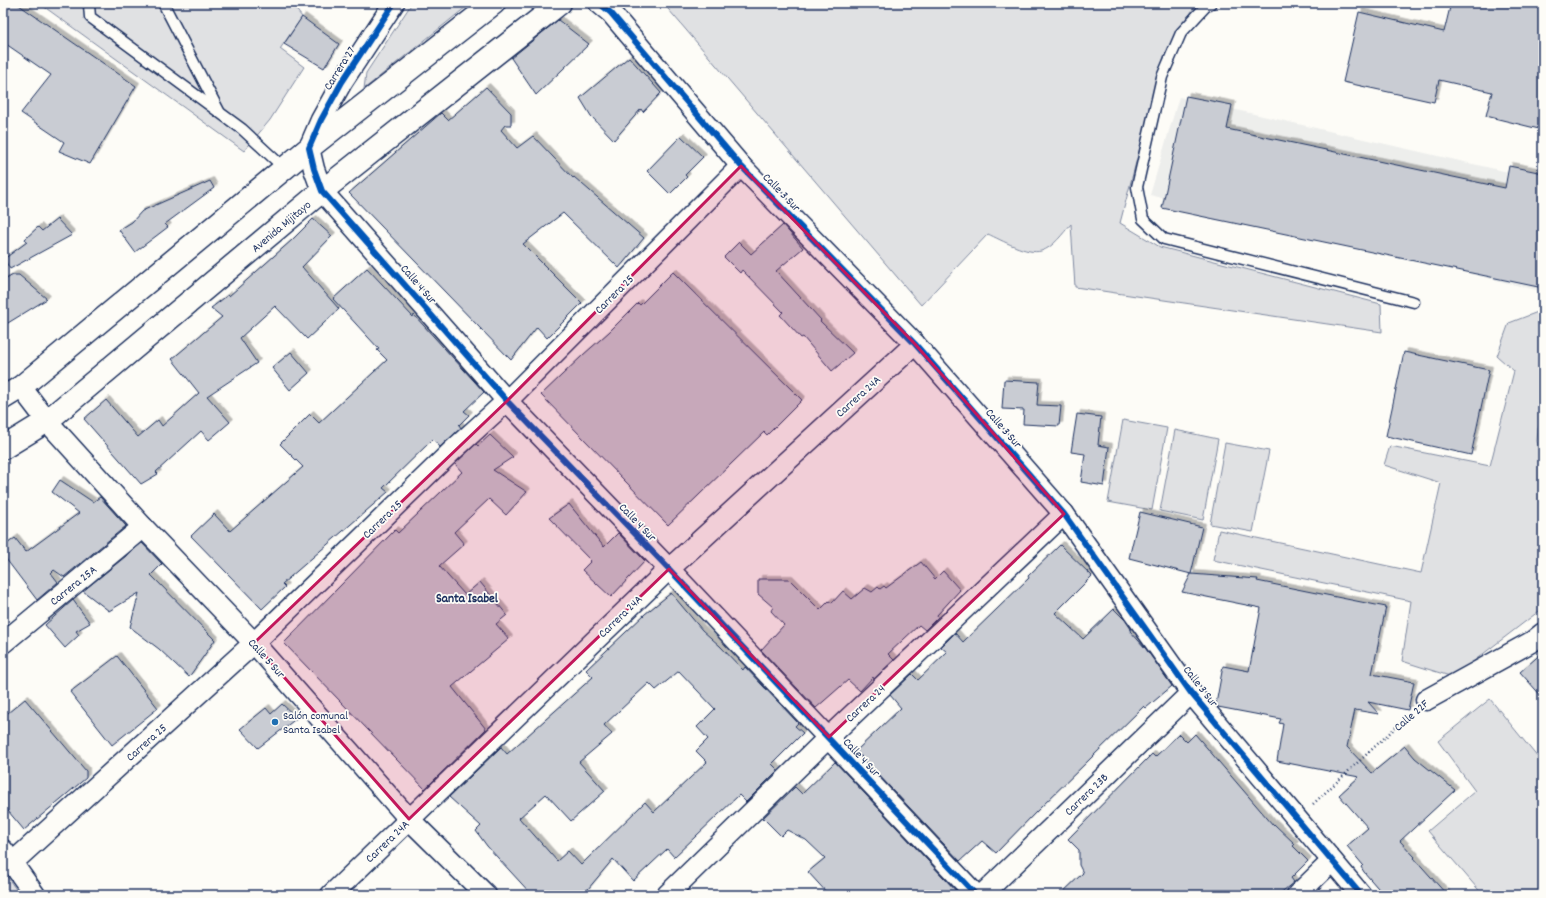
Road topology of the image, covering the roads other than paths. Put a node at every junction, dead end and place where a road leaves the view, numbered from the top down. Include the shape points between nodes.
1 (90, 3) edge
2 (163, 3) edge
3 (394, 3) edge
4 (494, 3) edge
5 (560, 3) edge
6 (599, 3) edge
7 (1211, 3) edge
8 (220, 112) junction
9 (309, 148) junction
10 (741, 166) junction
11 (284, 168) junction
12 (322, 191) junction
13 (1414, 302) dead end
14 (916, 344) junction
15 (21, 388) junction
16 (3, 398) edge
17 (507, 401) junction
18 (47, 422) junction
19 (3, 448) edge
20 (1064, 514) junction
21 (143, 527) junction
22 (669, 569) junction
23 (1543, 633) edge
24 (3, 643) edge
25 (254, 644) junction
26 (1191, 693) junction
27 (1426, 700) road end
28 (829, 737) junction
29 (409, 819) junction
30 (8, 857) edge
31 (1332, 861) junction
32 (35, 895) edge
33 (332, 895) edge
34 (486, 895) edge
35 (667, 895) edge
36 (976, 895) edge
37 (982, 895) edge
38 (1296, 895) edge
39 (1361, 895) edge

1 - 8 lane via 90,17
2 - 8 lane
3 - 9 street, Carrera 27 via 342,82
4 - 9 main road
5 - 12 main road, Avenida Mijitayo
6 - 10 street, Calle 3 Sur via 611,13
7 - 13 lane via 1181,33 1162,77 1137,187 1143,219 1164,239
8 - 11 lane
9 - 11 main road
9 - 12 street, Calle 4 Sur
10 - 14 street, Calle 3 Sur
10 - 17 street, Carrera 25
11 - 15 main road
12 - 17 street, Calle 4 Sur
12 - 18 main road, Avenida Mijitayo
14 - 20 street, Calle 3 Sur
14 - 22 street, Carrera 24A
15 - 16 main road
15 - 18 street, Calle 5 Sur
17 - 22 street, Calle 4 Sur
17 - 25 street, Carrera 25 via 452,451
18 - 19 main road, Avenida Mijitayo
18 - 21 street, Calle 5 Sur
20 - 26 street, Calle 3 Sur
20 - 28 street, Carrera 24
21 - 24 street, Carrera 25A
21 - 25 street, Calle 5 Sur
22 - 28 street, Calle 4 Sur
22 - 29 street, Carrera 24A
23 - 27 street, Calle 22F
25 - 29 street, Calle 5 Sur
25 - 30 street, Carrera 25
26 - 31 street, Calle 3 Sur
26 - 37 street, Carrera 23B
28 - 35 street, Carrera 24
28 - 36 street, Calle 4 Sur
29 - 33 street, Carrera 24A
29 - 34 street, Calle 5 Sur
30 - 32 street
31 - 38 street
31 - 39 street, Calle 3 Sur

